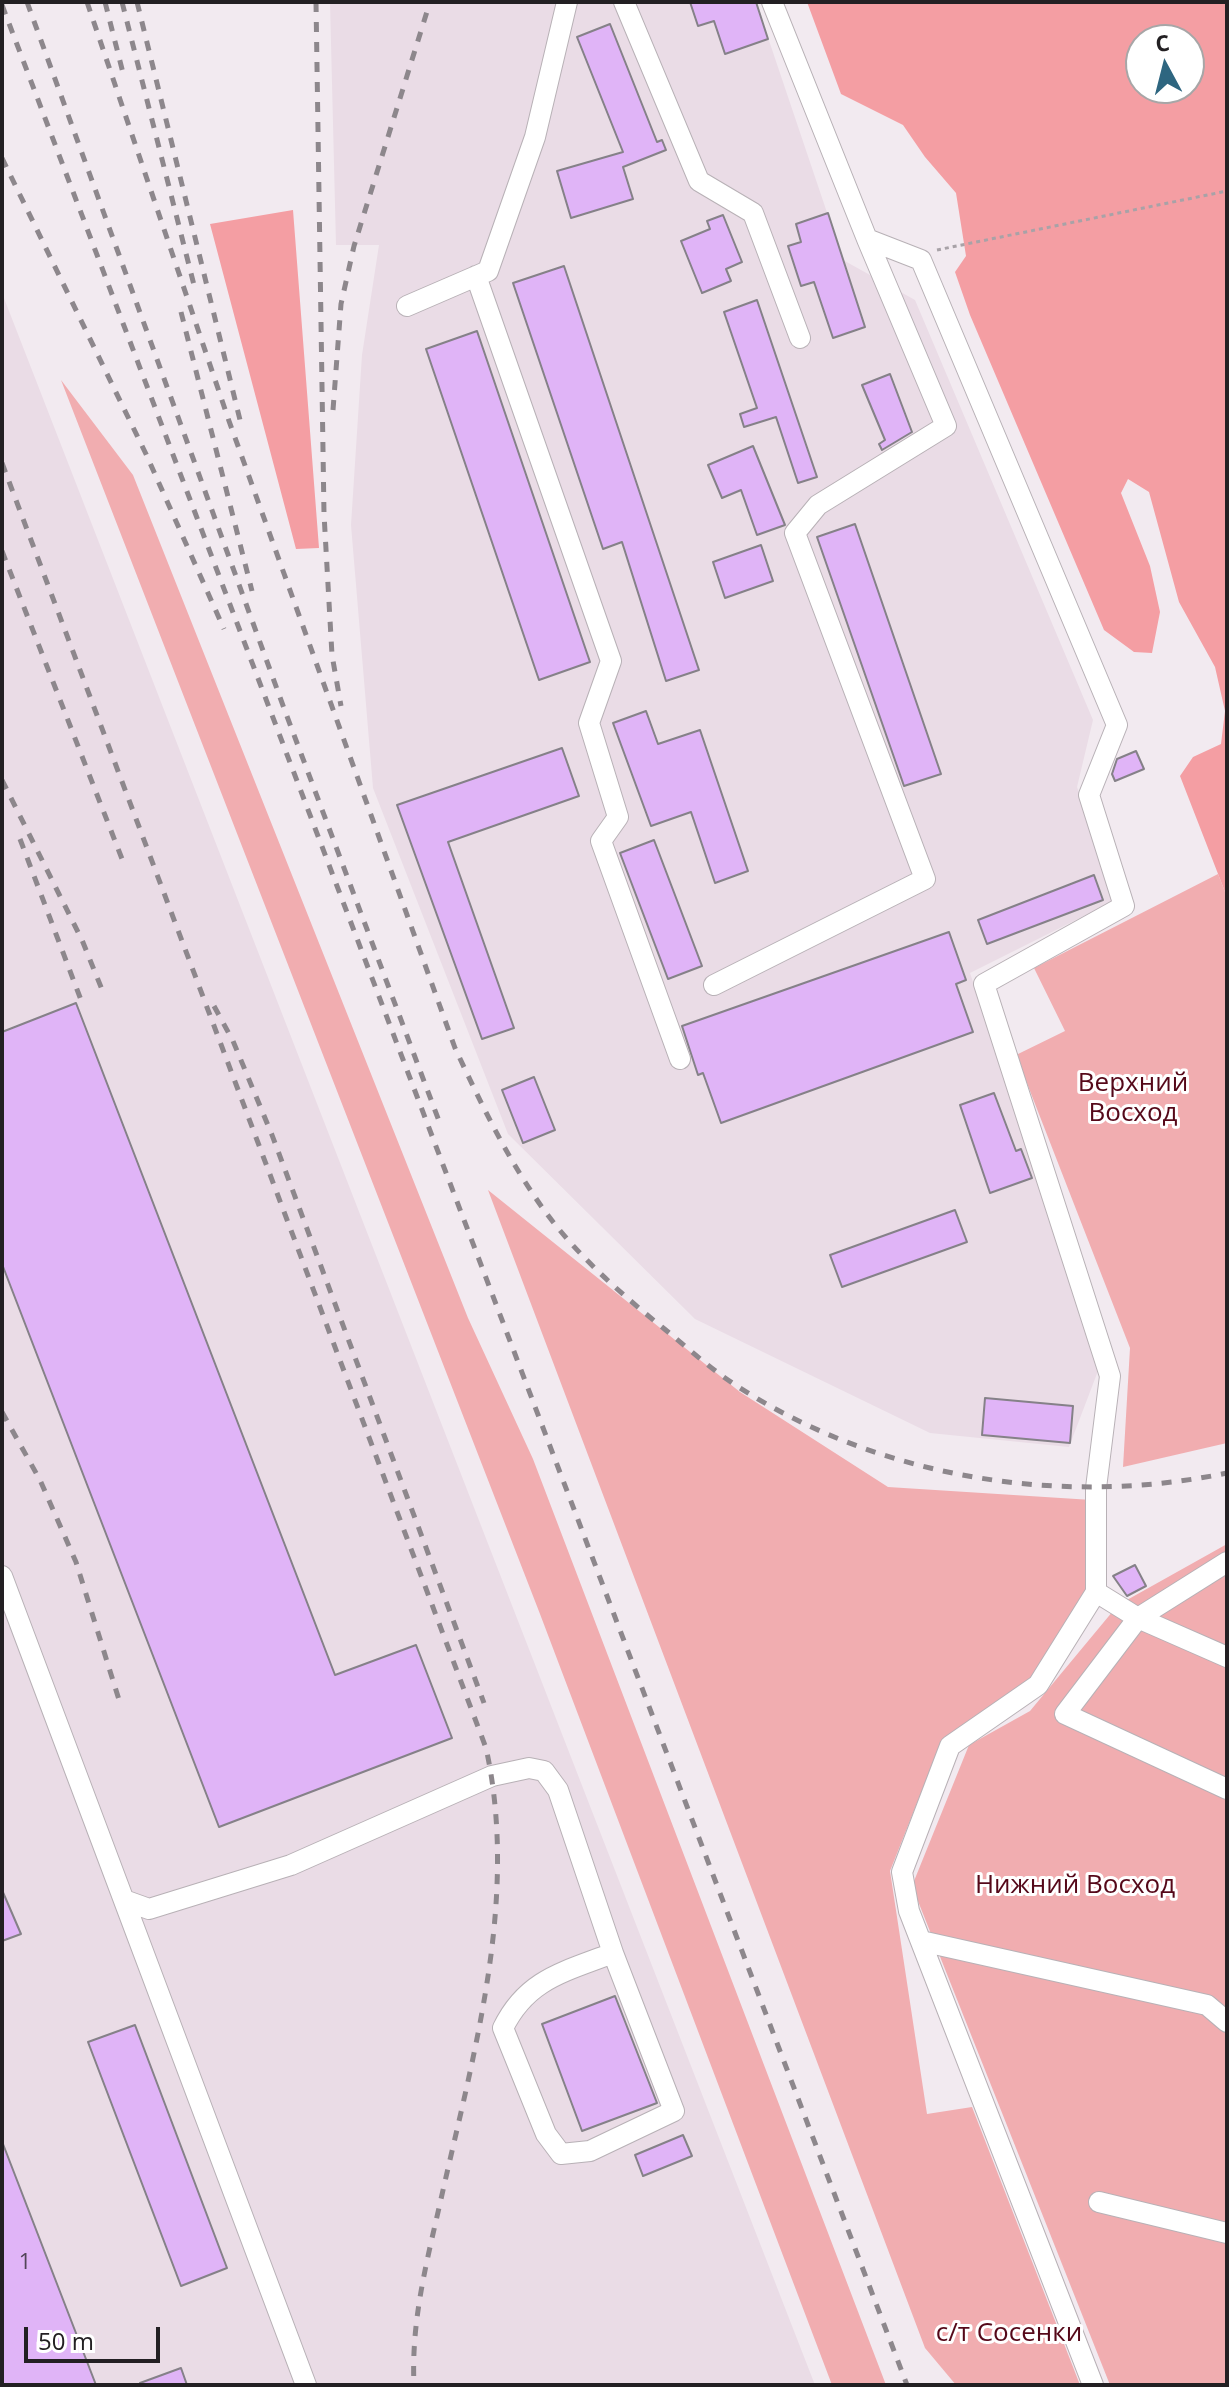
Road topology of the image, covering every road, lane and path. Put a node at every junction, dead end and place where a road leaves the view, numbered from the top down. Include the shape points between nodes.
1 (567, 2) edge
2 (624, 2) edge
3 (772, 2) edge
4 (1227, 191) edge
5 (867, 239) junction
6 (921, 260) junction
7 (476, 276) junction
8 (407, 306) dead end
9 (800, 338) dead end
10 (714, 985) dead end
11 (680, 1059) dead end
12 (1227, 1562) edge
13 (2, 1576) edge
14 (1096, 1592) junction
15 (1138, 1618) junction
16 (1227, 1657) edge
17 (1227, 1789) edge
18 (124, 1900) junction
19 (921, 1941) junction
20 (613, 1953) junction
21 (1227, 2022) edge
22 (1099, 2202) dead end
23 (1227, 2233) edge
24 (306, 2385) edge
25 (1093, 2385) edge

1 - 7 lane via 535,137 488,271
2 - 9 lane via 699,181 753,213
3 - 5 lane
4 - 6 path via 943,247
5 - 6 lane
5 - 10 lane via 946,426 818,505 795,533 925,879
6 - 14 lane via 1117,725 1089,795 1124,906 984,984 1110,1376 1096,1488
7 - 8 lane
7 - 11 lane via 611,661 589,723 618,817 601,841
12 - 15 lane
13 - 18 lane
14 - 15 lane
14 - 19 lane via 1038,1685 950,1746 902,1872
15 - 16 lane
15 - 17 lane via 1065,1714
18 - 20 lane via 149,1909 291,1865 492,1776 529,1768 544,1771 558,1790
18 - 24 lane
19 - 21 lane via 1207,2005
19 - 25 lane
20 - 20 lane via 543,1980 514,2005 503,2028 546,2134 561,2154 590,2151 674,2111
22 - 23 lane

